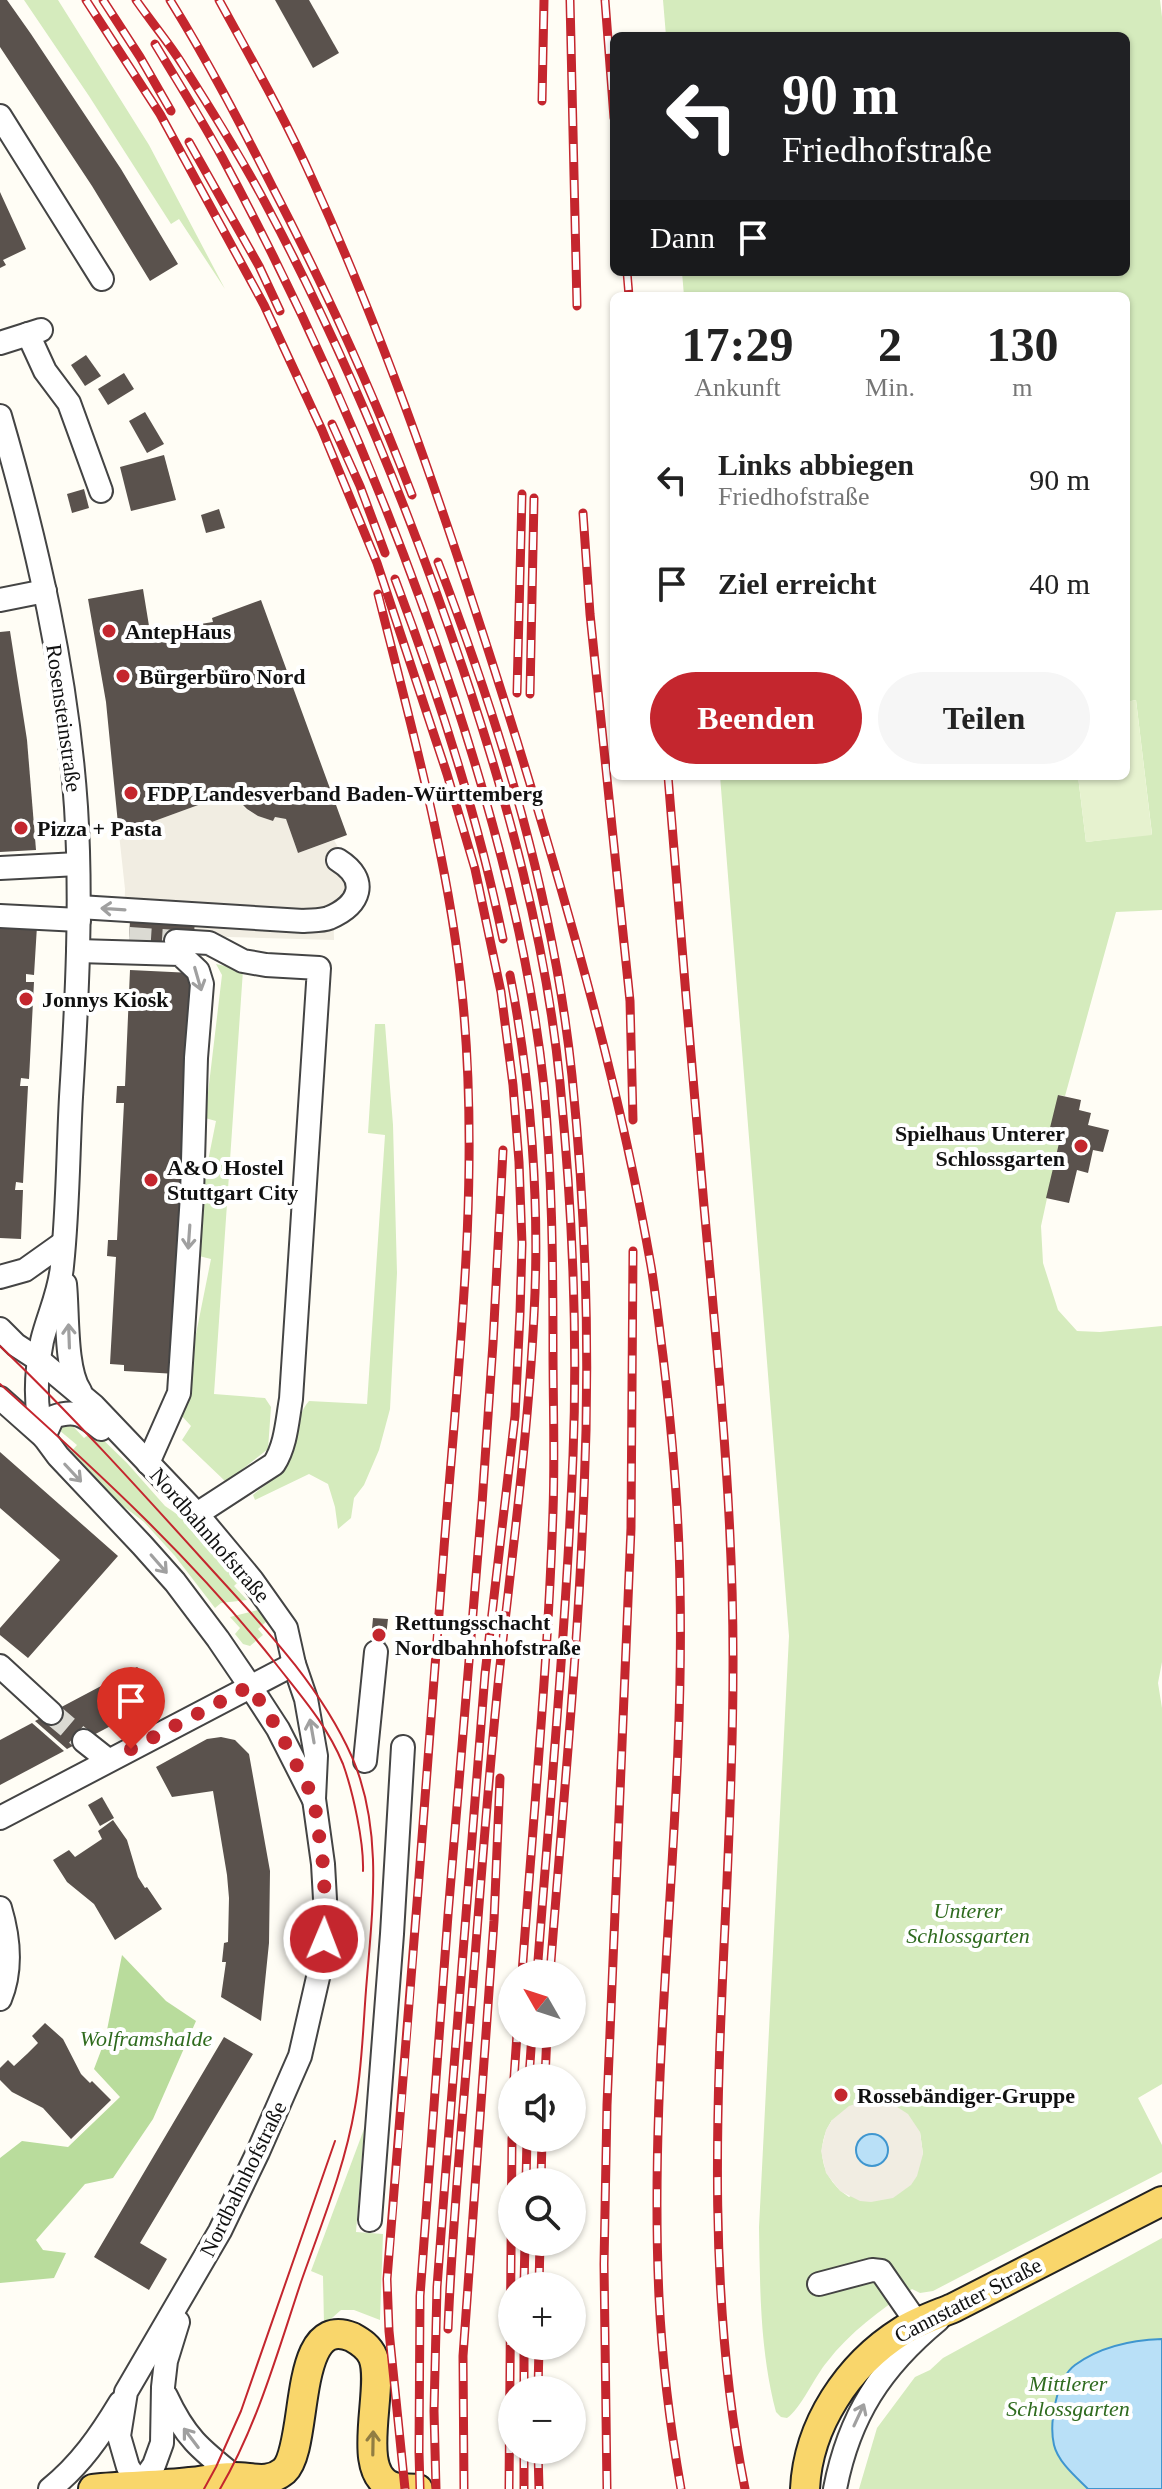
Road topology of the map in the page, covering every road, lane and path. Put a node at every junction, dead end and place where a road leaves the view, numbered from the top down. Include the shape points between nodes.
1 (0, 116) edge
2 (102, 279) dead end
3 (0, 343) edge
4 (0, 416) edge
5 (101, 491) dead end
6 (45, 591) junction
7 (0, 600) edge
8 (338, 860) dead end
9 (78, 864) junction
10 (0, 868) edge
11 (0, 916) edge
12 (79, 928) junction
13 (129, 938) tunnel mouth
14 (176, 941) tunnel mouth
15 (63, 1243) junction
16 (62, 1267) junction
17 (0, 1277) edge
18 (0, 1329) edge
19 (39, 1360) junction
20 (0, 1398) edge
21 (87, 1401) junction
22 (44, 1437) junction
23 (148, 1463) junction
24 (197, 1514) junction
25 (376, 1652) dead end
26 (294, 1664) junction
27 (0, 1666) edge
28 (250, 1686) junction
29 (51, 1713) tunnel mouth
30 (84, 1741) tunnel mouth
31 (403, 1747) dead end
32 (108, 1760) junction
33 (365, 1761) dead end
34 (314, 1799) junction
35 (0, 1818) edge
36 (0, 1908) edge
37 (0, 1999) edge
38 (1162, 2201) edge
39 (370, 2220) dead end
40 (195, 2275) junction
41 (819, 2284) dead end
42 (953, 2308) junction
43 (917, 2323) junction
44 (163, 2387) junction
45 (126, 2392) junction
46 (234, 2476) junction
47 (193, 2486) edge
48 (140, 2487) edge
49 (50, 2489) edge
50 (93, 2489) edge
51 (418, 2489) edge
52 (805, 2489) edge
53 (835, 2489) edge

1 - 2 street
3 - 5 street via 35,332 45,371 69,403
4 - 6 street, Rosensteinstraße
6 - 7 street
6 - 9 street, Rosensteinstraße via 67,711
8 -> 12 street via 354,874 358,895 325,919
9 - 10 street
9 - 12 street, Rosensteinstraße
11 - 12 street
12 - 13 street
12 - 15 street, Rosensteinstraße
12 -> 23 street via 180,954 198,971 202,984 179,1393
14 - 24 street via 213,940 231,956 266,965 319,968 291,1399 281,1452 274,1464
15 - 16 street, Rosensteinstraße
15 - 17 street via 25,1270
16 - 19 street, Rosensteinstraße
21 -> 16 street, Rosensteinstraße via 70,1368
18 - 19 street, Nordbahnhofstraße
19 - 21 street, Nordbahnhofstraße
19 - 22 street, Rosensteinstraße via 37,1417
20 - 22 street, Nordbahnhofstraße
21 - 23 street, Nordbahnhofstraße
22 - 24 street via 53,1417 80,1414 100,1427 168,1499
22 -> 28 street, Nordbahnhofstraße via 175,1582
23 - 24 street, Nordbahnhofstraße
24 - 26 street, Nordbahnhofstraße via 286,1628
25 - 33 street
26 - 28 street
34 -> 26 street, Nordbahnhofstraße via 316,1756
27 - 29 street
28 - 32 street
28 - 34 street, Nordbahnhofstraße
30 - 32 street
31 - 39 street
32 - 35 street
34 - 40 street, Nordbahnhofstraße via 326,1917 300,2056
36 - 37 street via 8,1953 7,1983
38 - 42 main road, Cannstatter Straße
40 - 44 street, Nordbahnhofstraße via 166,2361
40 - 45 street, Nordbahnhofstraße
41 - 43 street via 881,2271
42 - 43 main road, Cannstatter Straße
53 -> 42 street via 846,2446 873,2389 896,2358
43 - 52 main road, Cannstatter Straße via 880,2346 842,2387 809,2453
46 -> 44 street via 197,2446
44 - 48 street, Nordbahnhofstraße via 162,2443
45 - 48 street, Nordbahnhofstraße via 119,2436
45 - 49 street via 92,2448
46 - 47 main road
51 -> 46 main road via 392,2487 377,2474 372,2453 375,2361 366,2346 344,2335 324,2338 317,2347 288,2466 265,2480
47 - 48 main road
48 - 50 main road

